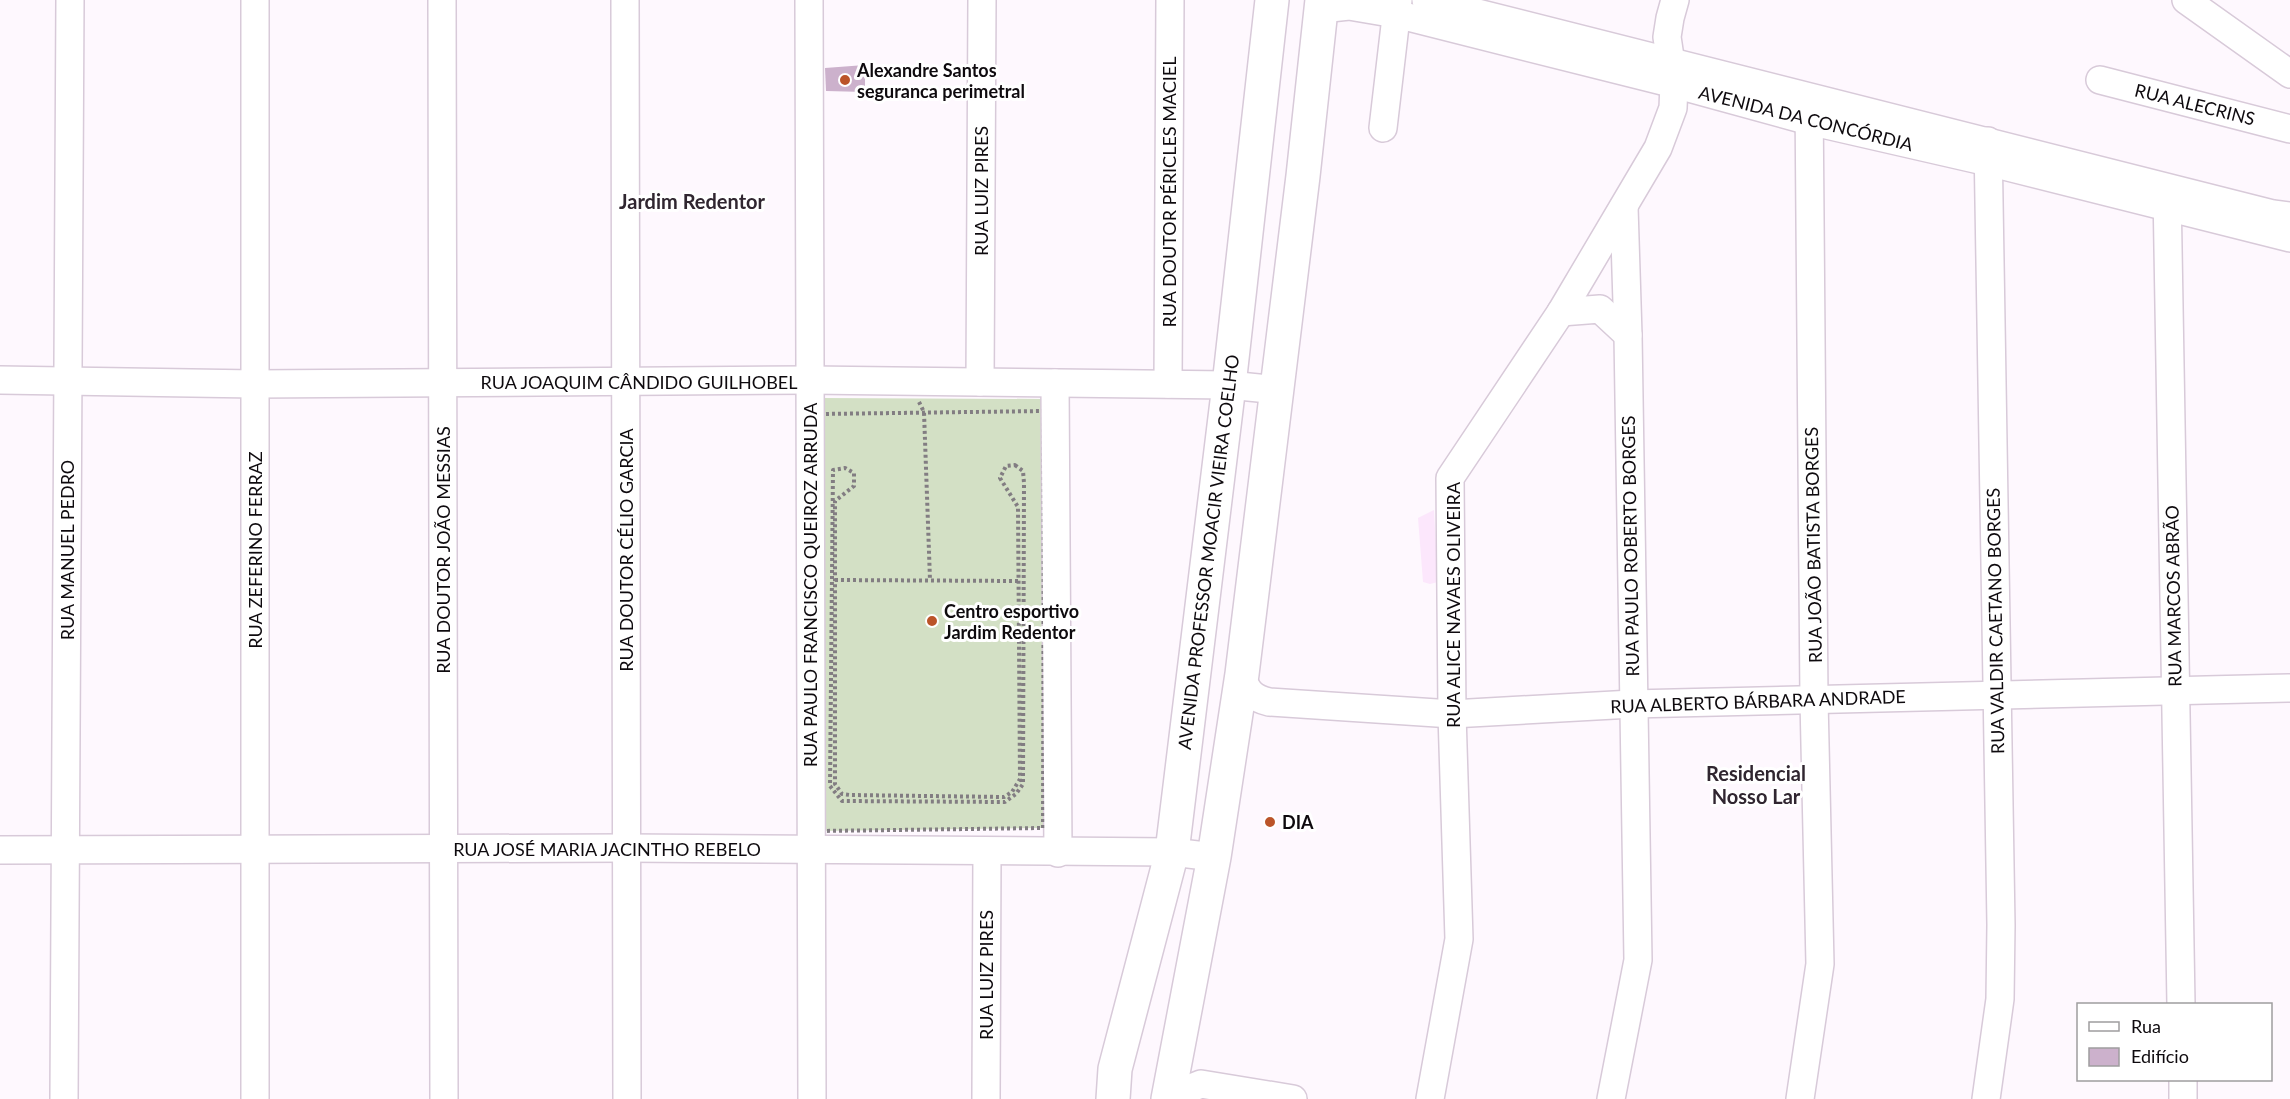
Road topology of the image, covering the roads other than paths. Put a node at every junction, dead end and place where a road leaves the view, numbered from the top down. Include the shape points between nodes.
1 (70, 0) edge
2 (255, 0) edge
3 (442, 0) edge
4 (625, 0) edge
5 (808, 0) edge
6 (982, 0) edge
7 (1170, 0) edge
8 (1272, 0) edge
9 (1426, 0) edge
10 (1675, 0) edge
11 (2187, 0) edge
12 (1321, 4) edge
13 (1397, 7) edge
14 (1672, 73) junction
15 (2290, 74) edge
16 (2100, 80) dead end
17 (1809, 109) junction
18 (1383, 128) dead end
19 (2290, 129) edge
20 (1988, 152) junction
21 (2167, 197) junction
22 (1624, 207) junction
23 (2290, 216) edge
24 (2290, 238) edge
25 (1561, 312) junction
26 (1628, 335) junction
27 (0, 380) edge
28 (810, 380) junction
29 (68, 381) junction
30 (980, 382) junction
31 (443, 383) junction
32 (625, 383) junction
33 (1055, 383) junction
34 (255, 384) junction
35 (1168, 384) junction
36 (1229, 385) junction
37 (1278, 390) junction
38 (1242, 674) junction
39 (2290, 688) edge
40 (2175, 691) junction
41 (1996, 695) junction
42 (1814, 700) junction
43 (1632, 704) junction
44 (1452, 714) junction
45 (626, 848) junction
46 (65, 849) junction
47 (444, 849) junction
48 (0, 850) edge
49 (255, 850) junction
50 (811, 850) junction
51 (987, 851) junction
52 (1172, 852) junction
53 (1058, 853) junction
54 (1214, 857) junction
55 (2181, 1003) edge
56 (2183, 1081) edge
57 (64, 1099) edge
58 (255, 1099) edge
59 (444, 1099) edge
60 (627, 1099) edge
61 (812, 1099) edge
62 (986, 1099) edge
63 (1113, 1099) edge
64 (1168, 1099) edge
65 (1174, 1099) edge
66 (1293, 1099) edge
67 (1430, 1099) edge
68 (1611, 1099) edge
69 (1800, 1099) edge
70 (1986, 1099) edge
71 (2183, 1099) edge

1 - 29 street, RUA MANUEL PEDRO
2 - 34 street, RUA ZEFERINO FERRAZ
3 - 31 street, RUA DOUTOR JOÃO MESSIAS
4 - 32 street, RUA DOUTOR CÉLIO GARCIA
5 - 28 street, RUA PAULO FRANCISCO QUEIROZ ARRUDA
6 - 30 street, RUA LUIZ PIRES
7 - 35 street, RUA DOUTOR PÉRICLES MACIEL
8 - 36 main road, AVENIDA PROFESSOR MOACIR VIEIRA COELHO
9 - 14 street, AVENIDA DA CONCÓRDIA
10 - 14 street, RUA ALICE NAVAES OLIVEIRA via 1667,37
11 - 15 street
12 - 13 street, AVENIDA DA CONCÓRDIA
12 - 37 main road
13 - 14 street, AVENIDA DA CONCÓRDIA
13 - 18 street
14 - 17 street, AVENIDA DA CONCÓRDIA
14 - 22 street, RUA ALICE NAVAES OLIVEIRA via 1673,108 1668,126
16 - 19 street, RUA ALECRINS
17 - 20 street, AVENIDA DA CONCÓRDIA
17 - 42 street, RUA JOÃO BATISTA BORGES
20 - 21 street, AVENIDA DA CONCÓRDIA
20 - 41 street, RUA VALDIR CAETANO BORGES
21 - 23 street, AVENIDA DA CONCÓRDIA
21 - 24 street, AVENIDA DA CONCÓRDIA
21 - 40 street, RUA MARCOS ABRÃO
22 - 25 street, RUA ALICE NAVAES OLIVEIRA
22 - 26 street, RUA PAULO ROBERTO BORGES
25 - 26 street via 1600,309
25 - 44 street, RUA ALICE NAVAES OLIVEIRA via 1450,478
26 - 43 street, RUA PAULO ROBERTO BORGES
27 - 29 street, RUA JOAQUIM CÂNDIDO GUILHOBEL
28 - 30 street, RUA JOAQUIM CÂNDIDO GUILHOBEL
28 - 32 street, RUA JOAQUIM CÂNDIDO GUILHOBEL
28 - 50 street, RUA PAULO FRANCISCO QUEIROZ ARRUDA
29 - 34 street, RUA JOAQUIM CÂNDIDO GUILHOBEL
29 - 46 street, RUA MANUEL PEDRO
30 - 33 street, RUA JOAQUIM CÂNDIDO GUILHOBEL
31 - 32 street, RUA JOAQUIM CÂNDIDO GUILHOBEL
31 - 34 street, RUA JOAQUIM CÂNDIDO GUILHOBEL
31 - 47 street, RUA DOUTOR JOÃO MESSIAS
32 - 45 street, RUA DOUTOR CÉLIO GARCIA
33 - 35 street, RUA JOAQUIM CÂNDIDO GUILHOBEL
33 - 53 street
34 - 49 street, RUA ZEFERINO FERRAZ
35 - 36 street, RUA JOAQUIM CÂNDIDO GUILHOBEL
36 - 37 street, RUA JOAQUIM CÂNDIDO GUILHOBEL
36 - 52 main road, AVENIDA PROFESSOR MOACIR VIEIRA COELHO
37 - 38 main road
38 - 44 street, RUA ALBERTO BÁRBARA ANDRADE via 1244,684 1258,700
38 - 54 main road
39 - 40 street, RUA ALBERTO BÁRBARA ANDRADE
40 - 41 street, RUA ALBERTO BÁRBARA ANDRADE
40 - 55 street, RUA MARCOS ABRÃO
41 - 42 street, RUA ALBERTO BÁRBARA ANDRADE
41 - 70 street, RUA VALDIR CAETANO BORGES via 2000,999
42 - 43 street, RUA ALBERTO BÁRBARA ANDRADE
42 - 69 street, RUA JOÃO BATISTA BORGES via 1820,964
43 - 44 street, RUA ALBERTO BÁRBARA ANDRADE
43 - 68 street, RUA PAULO ROBERTO BORGES via 1638,960
44 - 67 street, RUA ALICE NAVAES OLIVEIRA via 1459,939
45 - 47 street, RUA JOSÉ MARIA JACINTHO REBELO
45 - 50 street, RUA JOSÉ MARIA JACINTHO REBELO
45 - 60 street, RUA DOUTOR CÉLIO GARCIA
46 - 48 street, RUA JOSÉ MARIA JACINTHO REBELO
46 - 49 street, RUA JOSÉ MARIA JACINTHO REBELO
46 - 57 street, RUA MANUEL PEDRO
47 - 49 street, RUA JOSÉ MARIA JACINTHO REBELO
47 - 59 street, RUA DOUTOR JOÃO MESSIAS
49 - 58 street, RUA ZEFERINO FERRAZ
50 - 51 street, RUA JOSÉ MARIA JACINTHO REBELO
50 - 61 street, RUA PAULO FRANCISCO QUEIROZ ARRUDA
51 - 53 street, RUA JOSÉ MARIA JACINTHO REBELO
51 - 62 street, RUA LUIZ PIRES
52 - 53 street, RUA JOSÉ MARIA JACINTHO REBELO
52 - 54 street, RUA JOSÉ MARIA JACINTHO REBELO
52 - 63 main road, AVENIDA PROFESSOR MOACIR VIEIRA COELHO via 1115,1070
54 - 64 main road
56 - 71 street
65 - 66 street via 1180,1092 1201,1084

